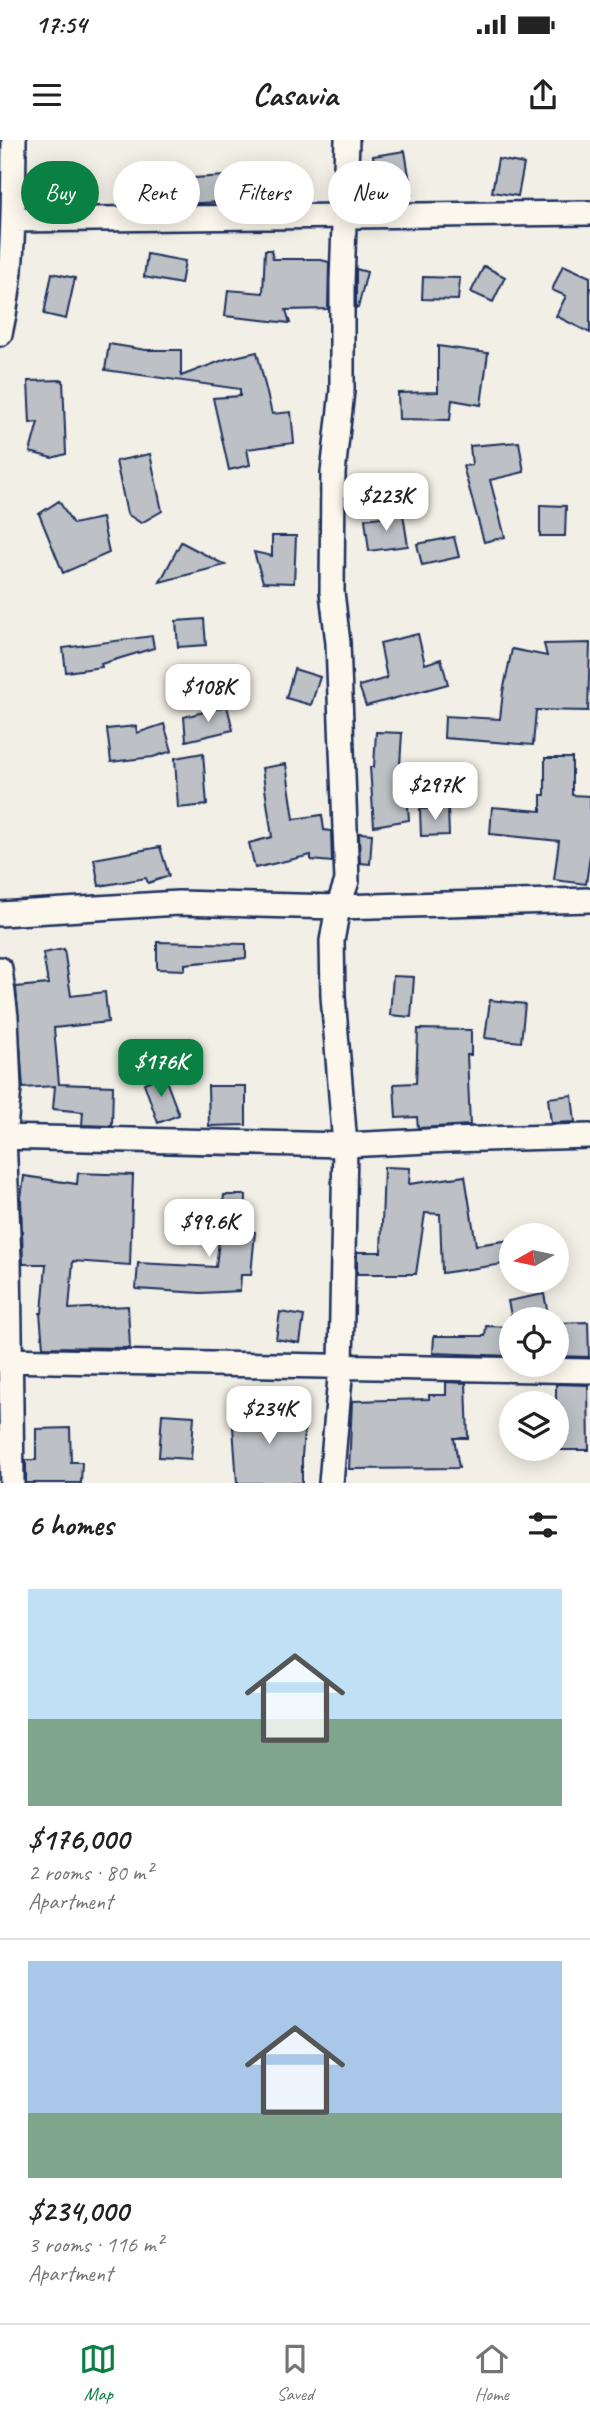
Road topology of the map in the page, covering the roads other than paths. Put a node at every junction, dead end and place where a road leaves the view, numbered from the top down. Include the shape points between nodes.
1 (14, 140) edge
2 (347, 140) edge
3 (347, 161) edge
4 (590, 213) edge
5 (411, 215) edge
6 (328, 216) edge
7 (14, 220) junction
8 (346, 224) edge
9 (1, 328) edge
10 (590, 900) edge
11 (338, 907) junction
12 (0, 914) edge
13 (0, 969) edge
14 (590, 1136) edge
15 (2, 1137) edge
16 (345, 1145) junction
17 (6, 1360) edge
18 (341, 1366) junction
19 (590, 1371) edge
20 (12, 1483) edge
21 (331, 1483) edge

1 - 7 street
2 - 3 street
4 - 5 street
6 - 7 street
7 - 9 street via 11,279
8 - 11 street via 342,391 333,473 332,592 347,881
10 - 11 street
11 - 12 street via 178,903
11 - 16 street via 332,955
13 - 15 street via 9,1088
14 - 16 street
15 - 16 street
15 - 17 street
16 - 18 street
17 - 18 street
17 - 20 street
18 - 19 street
18 - 21 street

